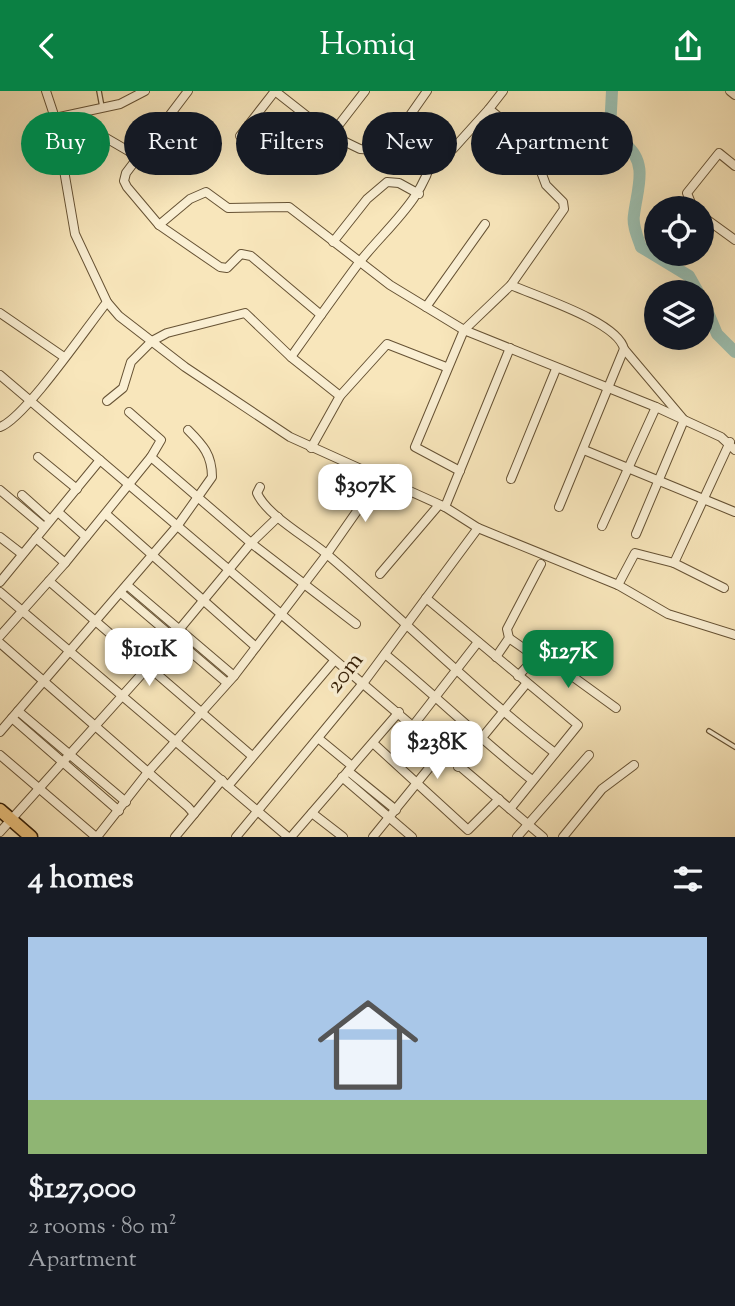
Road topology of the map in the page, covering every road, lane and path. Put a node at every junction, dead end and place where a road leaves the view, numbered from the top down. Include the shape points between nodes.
1 (46, 91) edge
2 (99, 91) edge
3 (145, 91) edge
4 (188, 91) edge
5 (275, 91) edge
6 (365, 91) edge
7 (427, 91) edge
8 (503, 91) edge
9 (730, 91) edge
10 (735, 95) edge
11 (102, 109) junction
12 (489, 109) junction
13 (53, 112) edge
14 (90, 112) edge
15 (172, 112) edge
16 (259, 112) edge
17 (302, 112) edge
18 (412, 112) edge
19 (348, 113) edge
20 (457, 145) edge
21 (735, 166) edge
22 (65, 175) edge
23 (127, 175) edge
24 (428, 175) edge
25 (419, 194) junction
26 (687, 196) edge
27 (485, 224) dead end
28 (159, 225) junction
29 (714, 225) edge
30 (735, 240) edge
31 (333, 242) junction
32 (359, 262) junction
33 (511, 285) junction
34 (107, 302) junction
35 (426, 307) junction
36 (0, 313) edge
37 (321, 315) junction
38 (464, 330) junction
39 (152, 341) junction
40 (510, 348) junction
41 (624, 349) junction
42 (64, 357) junction
43 (291, 357) junction
44 (446, 367) junction
45 (556, 369) junction
46 (0, 375) edge
47 (610, 390) junction
48 (340, 396) junction
49 (31, 399) junction
50 (107, 401) dead end
51 (656, 407) junction
52 (129, 412) dead end
53 (684, 420) junction
54 (0, 427) edge
55 (188, 430) dead end
56 (732, 446) edge
57 (312, 448) junction
58 (584, 450) junction
59 (38, 457) dead end
60 (151, 457) junction
61 (100, 460) junction
62 (628, 468) junction
63 (460, 471) junction
64 (380, 478) junction
65 (511, 479) dead end
66 (659, 480) junction
67 (130, 485) junction
68 (260, 487) dead end
69 (77, 489) junction
70 (0, 490) edge
71 (22, 495) dead end
72 (200, 496) junction
73 (706, 499) junction
74 (441, 506) junction
75 (559, 507) dead end
76 (58, 512) junction
77 (735, 512) edge
78 (106, 514) junction
79 (278, 517) junction
80 (47, 524) junction
81 (178, 525) junction
82 (602, 526) dead end
83 (478, 528) junction
84 (636, 534) dead end
85 (0, 537) edge
86 (86, 537) junction
87 (36, 538) junction
88 (251, 543) junction
89 (22, 554) junction
90 (327, 554) junction
91 (151, 557) junction
92 (65, 563) junction
93 (674, 563) junction
94 (541, 564) dead end
95 (229, 569) junction
96 (380, 574) dead end
97 (0, 582) edge
98 (49, 582) junction
99 (303, 584) junction
100 (127, 585) junction
101 (618, 585) junction
102 (724, 589) dead end
103 (0, 592) edge
104 (121, 593) junction
105 (426, 598) junction
106 (202, 602) junction
107 (23, 611) junction
108 (280, 613) junction
109 (96, 621) junction
110 (356, 624) dead end
111 (407, 624) junction
112 (176, 633) junction
113 (735, 635) edge
114 (0, 636) edge
115 (509, 638) junction
116 (478, 642) junction
117 (0, 643) edge
118 (256, 647) junction
119 (69, 650) junction
120 (385, 654) junction
121 (496, 657) junction
122 (536, 657) junction
123 (334, 661) junction
124 (149, 666) junction
125 (457, 669) junction
126 (518, 676) junction
127 (231, 679) junction
128 (44, 680) junction
129 (364, 682) junction
130 (526, 684) junction
131 (122, 696) junction
132 (437, 697) junction
133 (616, 708) dead end
134 (399, 712) junction
135 (501, 712) junction
136 (15, 714) junction
137 (202, 715) junction
138 (95, 726) junction
139 (412, 727) junction
140 (0, 731) edge
141 (709, 731) dead end
142 (318, 738) junction
143 (480, 738) junction
144 (177, 740) junction
145 (373, 743) junction
146 (735, 747) edge
147 (442, 752) junction
148 (555, 753) junction
149 (0, 755) edge
150 (589, 755) dead end
151 (252, 756) junction
152 (67, 758) junction
153 (634, 765) dead end
154 (458, 767) junction
155 (348, 771) junction
156 (148, 772) junction
157 (532, 780) junction
158 (225, 783) junction
159 (418, 783) junction
160 (40, 787) junction
161 (499, 799) junction
162 (126, 802) junction
163 (510, 809) junction
164 (0, 810) edge
165 (396, 810) junction
166 (119, 811) junction
167 (258, 811) junction
168 (312, 813) junction
169 (194, 814) junction
170 (389, 818) junction
171 (11, 819) junction
172 (527, 825) junction
173 (0, 832) edge
174 (465, 834) edge
175 (31, 837) edge
176 (96, 837) edge
177 (175, 837) edge
178 (236, 837) edge
179 (289, 837) edge
180 (343, 837) edge
181 (373, 837) edge
182 (412, 837) edge
183 (517, 837) edge
184 (543, 837) edge
185 (563, 837) edge

1 - 13 street
2 - 11 lane
3 - 11 street
4 - 15 street
5 - 16 street
5 - 17 street
6 - 19 street
7 - 18 street
8 - 12 street
9 - 10 street
11 - 14 street
12 - 20 street
12 - 33 street via 530,142 546,185 564,209
21 - 26 street via 719,153
22 - 34 street via 75,234
23 - 28 street via 124,181 135,201
24 - 25 street
25 - 31 street via 399,183 387,183 367,199
25 - 32 street
27 - 35 street
28 - 31 street via 206,192 228,208 289,207
28 - 37 street via 223,269 240,254 251,256
29 - 30 street
31 - 32 street
32 - 35 street
32 - 37 street
33 - 38 street
33 - 41 street via 600,324 617,335
34 - 39 street
34 - 42 street
35 - 38 street
36 - 42 street
37 - 43 street
38 - 40 street
38 - 44 street
39 - 43 street via 245,313
39 - 50 street via 131,362 122,388
39 - 57 street via 248,412
40 - 45 street
40 - 63 street
41 - 47 street
41 - 53 street
42 - 49 street
43 - 48 street
44 - 48 street via 387,344
44 - 63 street via 415,447
45 - 47 street
45 - 65 street
46 - 49 street
47 - 51 street
47 - 58 street
48 - 57 street
49 - 54 street
49 - 61 street
51 - 53 street
51 - 62 street
52 - 60 street via 161,440
53 - 56 street
53 - 66 street
55 - 72 street via 206,448 212,465 212,477
56 - 73 street
57 - 64 street
58 - 62 street
58 - 75 street
59 - 69 street
60 - 67 street
60 - 72 street
61 - 67 street
61 - 69 street
62 - 66 street
62 - 82 street
63 - 74 street
64 - 74 street
64 - 90 street
66 - 73 street
66 - 84 street
67 - 78 street
67 - 81 street
68 - 79 street via 260,500
69 - 76 street
70 - 80 street
71 - 80 street
72 - 81 street
72 - 88 street
73 - 77 street
73 - 93 street
74 - 83 street
74 - 96 street
76 - 80 street
76 - 86 street
78 - 86 street
78 - 91 street
79 - 88 street
79 - 90 street
80 - 87 street
81 - 91 street
81 - 95 street
83 - 101 street
83 - 105 street, 20m
85 - 89 street
86 - 92 street
87 - 89 street
87 - 92 street
88 - 95 street
88 - 99 street
89 - 97 street
90 - 99 street
90 - 111 street
91 - 100 street
91 - 106 street
92 - 98 street
93 - 101 street via 635,553
93 - 102 street
94 - 115 street via 507,629
95 - 106 street
95 - 108 street
98 - 107 street
98 - 109 street
99 - 108 street
99 - 110 street
100 - 104 street
100 - 112 street
101 - 113 street via 668,614
103 - 107 street
104 - 109 street
104 - 112 street
105 - 111 street, 20m
105 - 116 street
106 - 112 street
106 - 118 street
107 - 114 street
107 - 119 street
108 - 118 street
108 - 123 street
109 - 119 street
109 - 124 street
111 - 120 street, 20m
111 - 125 street
112 - 124 street
112 - 127 street
115 - 121 street
115 - 122 street
116 - 121 street
116 - 125 street
117 - 128 street
118 - 127 street
119 - 128 street
119 - 131 street
120 - 129 street, 20m
120 - 132 street
121 - 126 street
122 - 126 street
122 - 133 street via 554,663
123 - 129 street
123 - 151 street
124 - 131 street
124 - 137 street
125 - 132 street
125 - 135 street
126 - 130 street
127 - 137 street
128 - 136 street
128 - 138 street
129 - 134 street
129 - 142 street, 20m
130 - 135 street
130 - 148 street via 578,725
131 - 138 street
131 - 144 street
132 - 139 street
132 - 143 street
134 - 139 street
134 - 145 street
135 - 143 street
135 - 148 street
136 - 140 street
136 - 152 street
137 - 144 street
137 - 151 street
138 - 152 street
138 - 156 street
139 - 147 street
141 - 146 lane
142 - 155 street
142 - 167 street, 20m
143 - 154 street
143 - 157 street
144 - 156 street
144 - 158 street
145 - 155 street
145 - 159 street
147 - 154 street
147 - 159 street
148 - 157 street
149 - 160 street
150 - 172 street
151 - 158 street
152 - 160 street
152 - 162 street
152 - 166 street
153 - 185 street via 602,789
154 - 161 street
155 - 165 street
155 - 168 street
155 - 170 street
156 - 162 street
156 - 169 street
157 - 163 street
158 - 167 street
158 - 169 street
159 - 165 street
159 - 174 street
160 - 171 street
160 - 176 street
161 - 163 street
161 - 174 street
162 - 166 street
163 - 172 street
164 - 171 main road
165 - 170 street
166 - 176 street
167 - 178 street, 20m
167 - 179 street
168 - 179 street
168 - 180 street
169 - 177 street
170 - 181 street
170 - 182 street
171 - 173 street
171 - 175 main road
172 - 183 street
172 - 184 street

